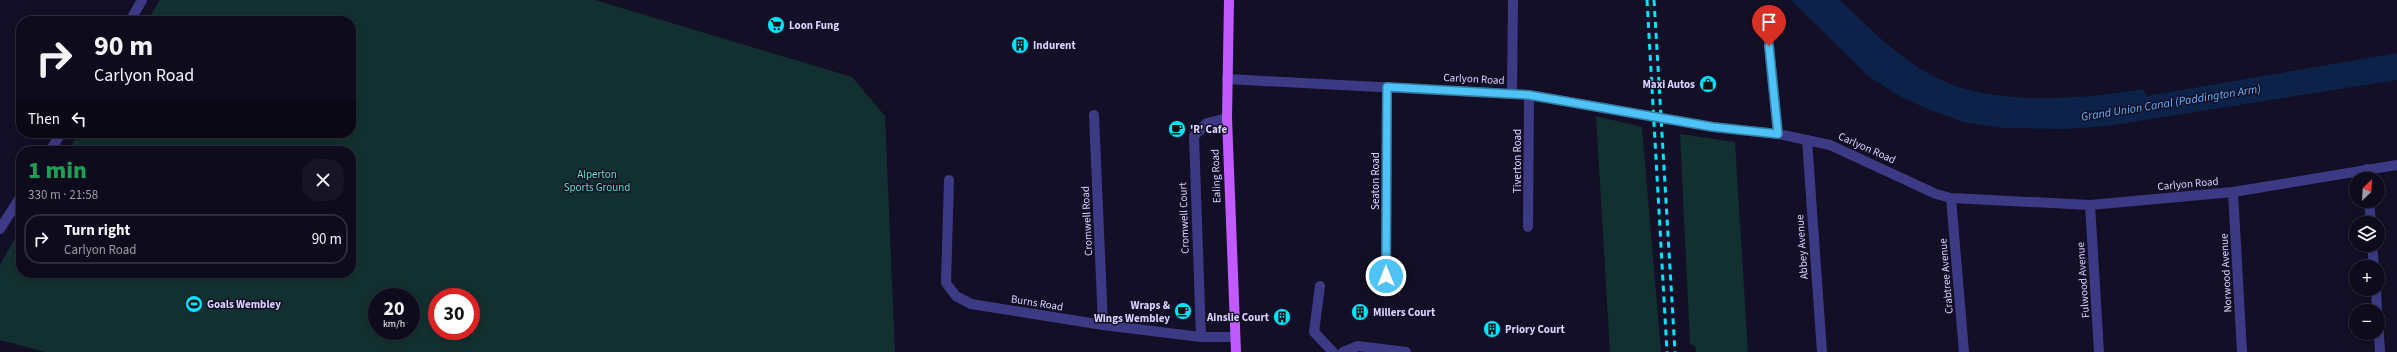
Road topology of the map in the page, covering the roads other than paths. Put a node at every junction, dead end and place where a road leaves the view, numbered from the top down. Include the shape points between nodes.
1 (142, 0) edge
2 (1229, 0) edge
3 (1513, 0) edge
4 (133, 16) edge
5 (1766, 16) dead end
6 (1227, 79) junction
7 (1387, 87) junction
8 (1512, 93) junction
9 (1529, 95) junction
10 (1094, 115) dead end
11 (1227, 118) junction
12 (1778, 134) junction
13 (1807, 140) junction
14 (2397, 165) edge
15 (2374, 172) edge
16 (2349, 176) edge
17 (949, 180) dead end
18 (2233, 192) junction
19 (1951, 198) junction
20 (16, 203) edge
21 (2090, 206) junction
22 (1, 225) edge
23 (1528, 226) dead end
24 (1386, 276) dead end
25 (1320, 286) dead end
26 (1104, 325) junction
27 (1201, 336) junction
28 (1235, 337) junction
29 (2379, 340) edge
30 (1236, 352) edge
31 (1333, 352) edge
32 (1344, 352) edge
33 (1406, 352) edge
34 (1822, 352) edge
35 (1964, 352) edge
36 (2099, 352) edge
37 (2242, 352) edge
38 (2380, 352) edge

1 - 4 street
2 - 6 main road, Ealing Road
3 - 8 street
5 - 12 street
6 - 7 street, Carlyon Road
6 - 11 main road, Ealing Road
7 - 8 street, Carlyon Road
7 - 24 street, Seaton Road
8 - 9 street, Carlyon Road
9 - 12 street, Carlyon Road via 1713,127
9 - 23 street, Tiverton Road
10 - 26 street, Cromwell Road
11 - 27 street, Cromwell Court via 1208,123 1194,136
11 - 28 main road, Ealing Road
12 - 13 street, Carlyon Road
13 - 19 street, Carlyon Road via 1851,153 1936,194
13 - 34 street, Abbey Avenue
14 - 15 street, Carlyon Road
16 - 18 street, Carlyon Road
17 - 26 street, Burns Road via 946,283 956,296 971,304
18 - 21 street, Carlyon Road
18 - 37 street, Norwood Avenue
19 - 21 street, Carlyon Road
19 - 35 street, Crabtree Avenue
20 - 22 street
21 - 36 street, Fulwood Avenue
25 - 31 street via 1314,332
26 - 27 street, Burns Road
27 - 28 street, Burns Road
28 - 30 main road, Ealing Road
29 - 38 street
32 - 33 street via 1358,346

